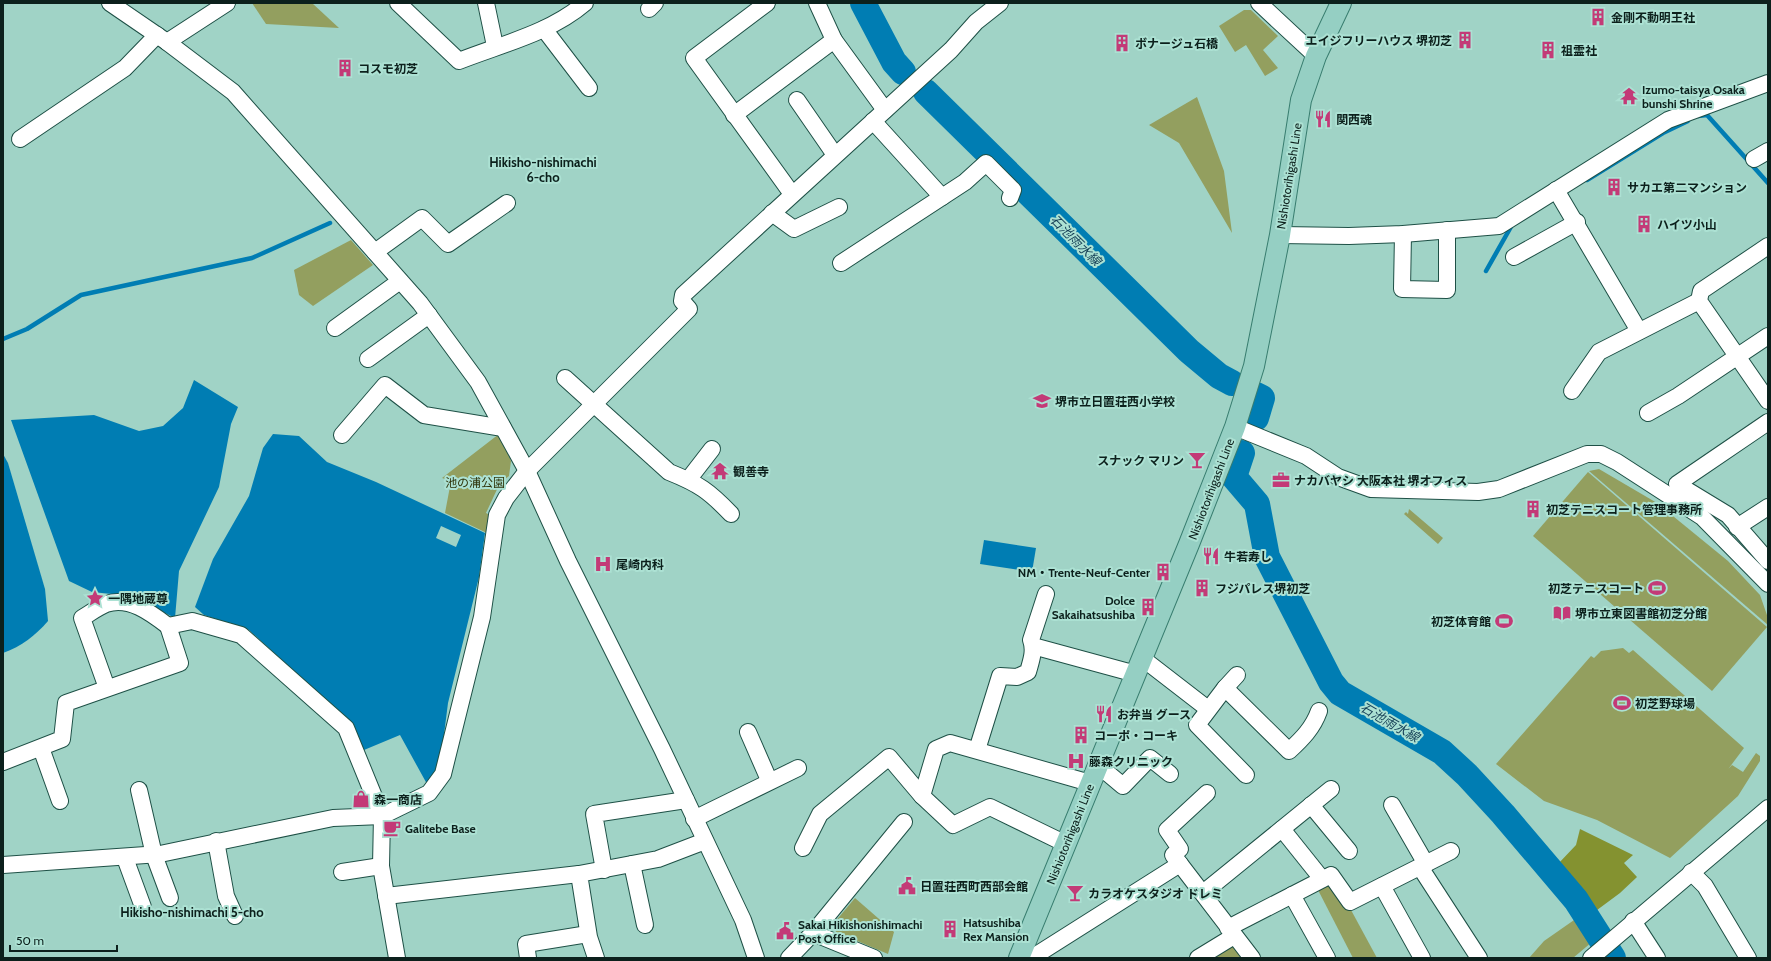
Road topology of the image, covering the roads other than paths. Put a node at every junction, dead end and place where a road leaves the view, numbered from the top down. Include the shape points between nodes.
1 (110, 3) edge
2 (227, 3) edge
3 (398, 3) edge
4 (486, 3) edge
5 (585, 3) edge
6 (767, 3) edge
7 (817, 3) edge
8 (1000, 3) edge
9 (1260, 3) edge
10 (1341, 3) edge
11 (544, 29) junction
12 (162, 39) junction
13 (834, 40) junction
14 (495, 46) junction
15 (1316, 56) junction
16 (1768, 83) edge
17 (589, 88) dead end
18 (797, 100) dead end
19 (885, 110) junction
20 (734, 114) junction
21 (873, 121) junction
22 (20, 139) dead end
23 (1768, 151) edge
24 (835, 155) junction
25 (1754, 159) dead end
26 (1556, 190) junction
27 (792, 194) junction
28 (942, 198) junction
29 (1010, 198) dead end
30 (507, 203) dead end
31 (839, 207) dead end
32 (772, 213) junction
33 (1576, 222) junction
34 (1447, 230) junction
35 (1403, 234) junction
36 (1280, 236) junction
37 (1768, 246) edge
38 (375, 252) junction
39 (1514, 256) dead end
40 (841, 263) dead end
41 (400, 280) junction
42 (1699, 301) junction
43 (429, 315) junction
44 (334, 328) dead end
45 (1639, 331) junction
46 (1768, 336) edge
47 (1738, 357) junction
48 (368, 359) dead end
49 (565, 378) dead end
50 (1572, 391) dead end
51 (1768, 401) edge
52 (594, 404) junction
53 (1648, 413) dead end
54 (1768, 422) edge
55 (1235, 427) junction
56 (503, 428) junction
57 (342, 435) dead end
58 (712, 449) dead end
59 (527, 471) junction
60 (688, 480) junction
61 (1768, 507) edge
62 (731, 514) dead end
63 (1737, 527) junction
64 (1768, 561) edge
65 (1768, 584) edge
66 (1046, 594) dead end
67 (168, 626) junction
68 (1033, 646) junction
69 (1139, 666) junction
70 (1237, 675) dead end
71 (107, 688) junction
72 (1225, 688) junction
73 (1208, 709) junction
74 (1319, 711) dead end
75 (748, 732) dead end
76 (41, 748) junction
77 (977, 750) junction
78 (3, 762) edge
79 (798, 768) dead end
80 (1094, 774) junction
81 (1170, 774) dead end
82 (1246, 775) dead end
83 (769, 780) junction
84 (1331, 789) dead end
85 (139, 790) dead end
86 (922, 796) junction
87 (1199, 798) dead end
88 (686, 800) junction
89 (60, 801) dead end
90 (1311, 805) junction
91 (1392, 806) dead end
92 (1768, 808) edge
93 (382, 816) junction
94 (694, 818) junction
95 (904, 822) dead end
96 (1282, 829) junction
97 (216, 841) junction
98 (705, 841) junction
99 (1066, 844) junction
100 (803, 848) dead end
101 (1349, 851) dead end
102 (1451, 851) dead end
103 (154, 855) junction
104 (125, 858) junction
105 (632, 864) junction
106 (1180, 864) junction
107 (3, 865) edge
108 (1423, 865) junction
109 (381, 866) junction
110 (604, 870) junction
111 (342, 872) dead end
112 (1691, 872) junction
113 (579, 874) junction
114 (1322, 879) junction
115 (1382, 886) junction
116 (1203, 893) junction
117 (1292, 895) junction
118 (386, 896) junction
119 (170, 898) dead end
120 (143, 907) dead end
121 (235, 916) dead end
122 (1633, 921) junction
123 (645, 925) dead end
124 (1231, 932) junction
125 (813, 933) junction
126 (588, 934) junction
127 (1600, 950) edge
128 (1743, 956) edge
129 (1194, 957) edge
130 (397, 958) edge
131 (528, 958) edge
132 (596, 958) edge
133 (755, 958) edge
134 (789, 958) edge
135 (874, 958) edge
136 (1026, 958) edge
137 (1252, 958) edge
138 (1327, 958) edge
139 (1422, 958) edge
140 (1479, 958) edge
141 (1657, 958) edge

1 - 12 street
2 - 12 street
3 - 14 street via 459,61
4 - 14 street
5 - 11 street via 575,12
6 - 20 street via 694,58
7 - 13 street
8 - 19 street via 976,22 951,50
9 - 15 street
10 - 15 main road, Nishiotorihigashi Line
11 - 14 street
11 - 17 street
12 - 22 street via 125,68
12 - 38 street via 233,92
13 - 19 street
13 - 20 street
15 - 36 main road, Nishiotorihigashi Line via 1301,100
16 - 26 street via 1668,120
18 - 24 street
19 - 21 street
20 - 27 street
21 - 24 street
21 - 28 street
23 - 25 street
24 - 27 street
26 - 33 street
26 - 34 street via 1499,226
27 - 32 street
28 - 29 street via 986,163 1013,190
28 - 40 street
30 - 38 street via 448,244 422,218
31 - 32 street via 794,229
32 - 52 street via 683,295 682,301 690,309
33 - 39 street
33 - 45 street
34 - 35 street
34 - 35 street via 1447,290 1402,289
35 - 36 street
36 - 55 main road, Nishiotorihigashi Line via 1254,366
37 - 42 street via 1701,291
38 - 41 street
41 - 43 street
41 - 44 street
42 - 45 street
42 - 47 street
43 - 48 street
43 - 56 street via 478,382
45 - 50 street via 1599,352
46 - 47 street
47 - 51 street
47 - 53 street
49 - 52 street
52 - 59 street
52 - 60 street via 669,472
54 - 63 street via 1677,484 1728,515
55 - 65 street via 1306,456 1338,476 1371,488 1478,492 1499,489 1587,454 1601,454 1702,517
55 - 69 main road, Nishiotorihigashi Line
56 - 57 street via 424,416 385,386
56 - 59 street
58 - 60 street
59 - 88 street via 568,562
59 - 93 street via 506,498 497,515 482,617 443,774 429,793
60 - 62 street via 710,492
61 - 63 street
63 - 64 street
66 - 68 street via 1031,640
67 - 71 street via 180,663
67 - 71 street via 152,614 127,602 106,604 82,618
67 - 93 street via 192,621 240,635 346,728
68 - 69 street
68 - 77 street via 1028,672 1017,677 1000,676
69 - 73 street
69 - 80 main road, Nishiotorihigashi Line
70 - 72 street
71 - 76 street via 66,703 62,739
72 - 73 street
72 - 74 street via 1289,751 1304,738 1316,721
73 - 82 street via 1196,725
75 - 83 street
76 - 78 street
76 - 89 street
77 - 80 street
77 - 86 street via 950,743 936,749
79 - 83 street
80 - 81 street via 1123,786 1150,758
80 - 99 main road, Nishiotorihigashi Line
83 - 94 street
84 - 90 street
85 - 103 street
86 - 99 street via 953,825 990,807
86 - 100 street via 889,757 820,814
87 - 106 street via 1167,830 1180,849 1173,855
88 - 94 street
88 - 110 street via 594,814
90 - 96 street
90 - 101 street
91 - 108 street
92 - 112 street
93 - 97 street via 333,818
93 - 109 street
94 - 98 street
95 - 125 street
96 - 114 street
96 - 116 street
97 - 103 street
97 - 121 street via 226,896
98 - 105 street via 658,859
98 - 133 street via 743,920
99 - 136 main road, Nishiotorihigashi Line
102 - 108 street
103 - 104 street
103 - 119 street
104 - 107 street
104 - 120 street
105 - 110 street
105 - 123 street
106 - 116 street
106 - 136 street
108 - 115 street
108 - 140 street
109 - 111 street
109 - 118 street
110 - 113 street
112 - 122 street
112 - 128 street via 1705,886
113 - 118 street
113 - 126 street
114 - 115 street via 1331,875 1350,902
114 - 117 street
115 - 139 street
116 - 124 street
117 - 124 street
117 - 138 street
118 - 130 street
122 - 127 street
122 - 141 street
124 - 129 street
124 - 137 street
125 - 134 street
125 - 135 street
126 - 131 street via 526,944
126 - 132 street

